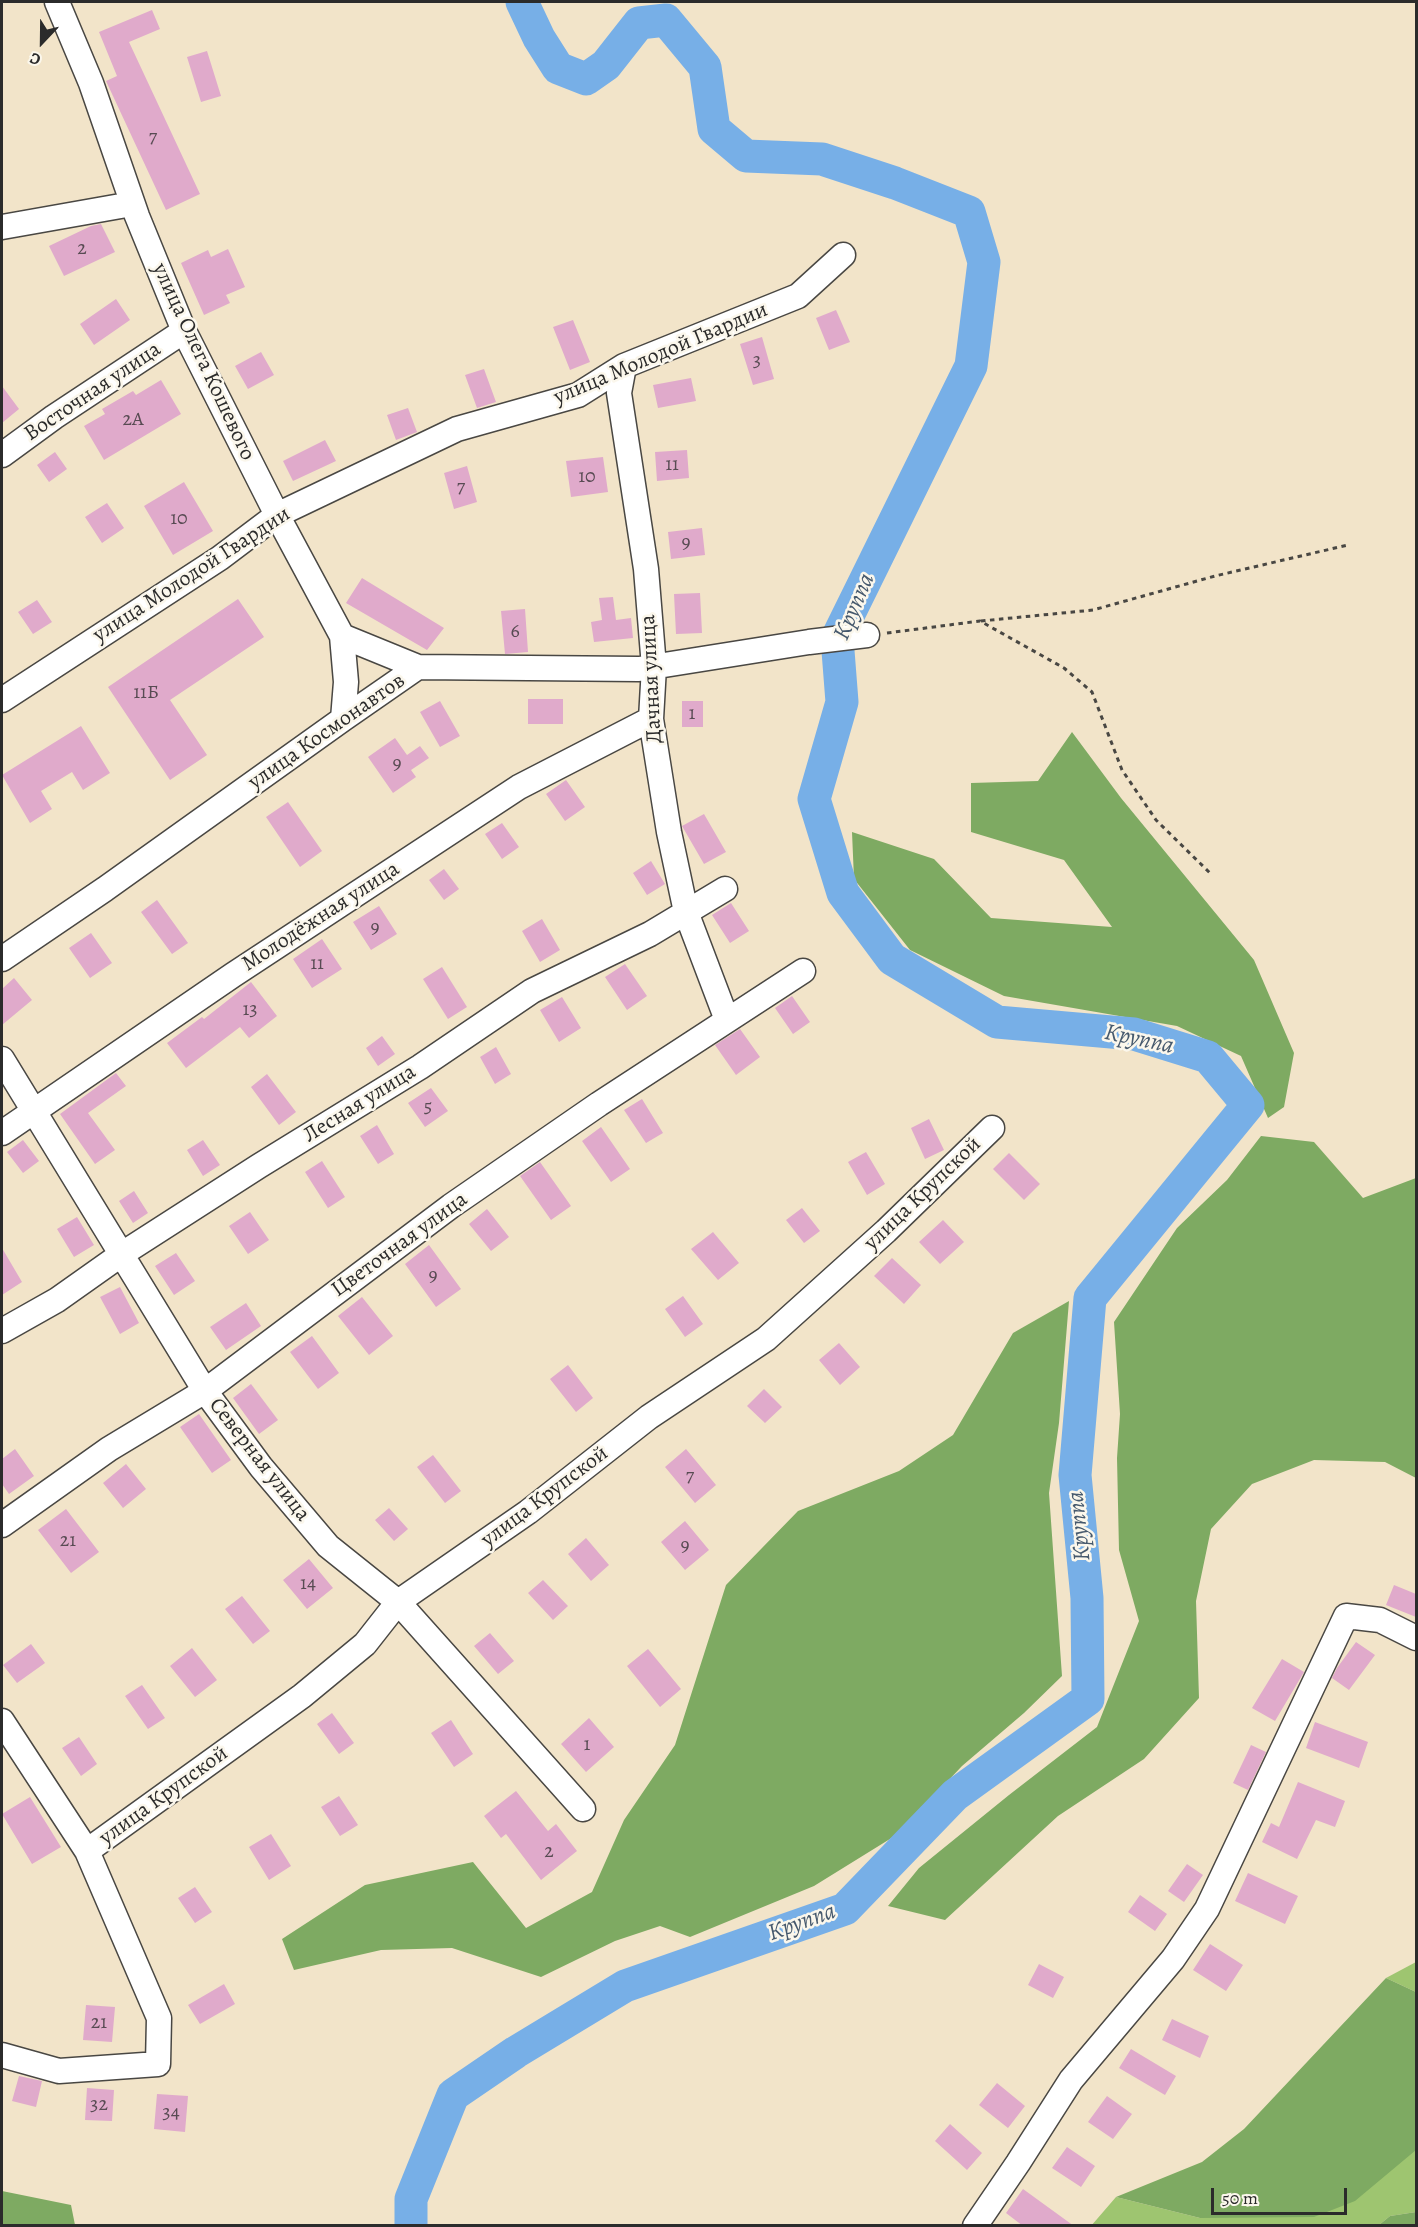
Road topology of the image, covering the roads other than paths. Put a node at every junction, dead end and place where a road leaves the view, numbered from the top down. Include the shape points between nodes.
1 (57, 2) edge
2 (132, 204) junction
3 (2, 227) edge
4 (843, 255) dead end
5 (184, 331) junction
6 (624, 366) junction
7 (578, 396) junction
8 (624, 416) junction
9 (2, 455) edge
10 (277, 515) junction
11 (867, 635) road end
12 (342, 636) junction
13 (418, 667) junction
14 (654, 667) junction
15 (2, 700) edge
16 (343, 719) junction
17 (651, 719) junction
18 (725, 889) dead end
19 (686, 912) junction
20 (2, 959) edge
21 (803, 971) dead end
22 (727, 1020) junction
23 (2, 1059) edge
24 (33, 1110) junction
25 (992, 1128) dead end
26 (2, 1133) edge
27 (122, 1254) junction
28 (2, 1331) edge
29 (205, 1391) junction
30 (2, 1525) edge
31 (398, 1602) junction
32 (1416, 1638) edge
33 (2, 1721) edge
34 (583, 1809) dead end
35 (87, 1851) junction
36 (2, 2055) edge
37 (975, 2226) edge

1 - 2 street, улица Олега Кошевого via 92,83
2 - 3 street
2 - 5 street, улица Олега Кошевого
4 - 6 street, улица Молодой Гвардии via 798,296
5 - 9 street, Восточная улица
5 - 10 street, улица Олега Кошевого
6 - 7 street, улица Молодой Гвардии
6 - 8 street, Дачная улица via 619,393
7 - 8 street via 593,397
7 - 10 street, улица Молодой Гвардии via 457,429
8 - 14 street, Дачная улица via 646,569
10 - 12 street, улица Олега Кошевого
10 - 15 street, улица Молодой Гвардии via 220,558
11 - 14 street, улица Космонавтов
12 - 13 street
12 - 16 street, улица Олега Кошевого via 346,682
13 - 14 street, улица Космонавтов
13 - 16 street, улица Космонавтов
14 - 17 street, Дачная улица
16 - 20 street, улица Космонавтов
17 - 19 street, Дачная улица
17 - 24 street, Молодёжная улица via 519,787
18 - 19 street, Лесная улица
19 - 22 street, Дачная улица
19 - 27 street, Лесная улица via 650,934 532,991 420,1067
21 - 22 street, Цветочная улица
22 - 29 street, Цветочная улица via 451,1206
23 - 24 street, Северная улица
24 - 26 street, Молодёжная улица
24 - 27 street, Северная улица
25 - 31 street, улица Крупской via 766,1339 649,1417 528,1512
27 - 28 street, Лесная улица via 57,1300
27 - 29 street, Северная улица
29 - 30 street, Цветочная улица via 109,1449
29 - 31 street, Северная улица via 261,1467 328,1546
31 - 34 street, Северная улица
31 - 35 street, улица Крупской via 365,1644 302,1696
32 - 37 street via 1380,1620 1346,1616 1207,1908 1173,1959 1071,2080
33 - 35 street
35 - 36 street via 159,2018 158,2064 60,2072

